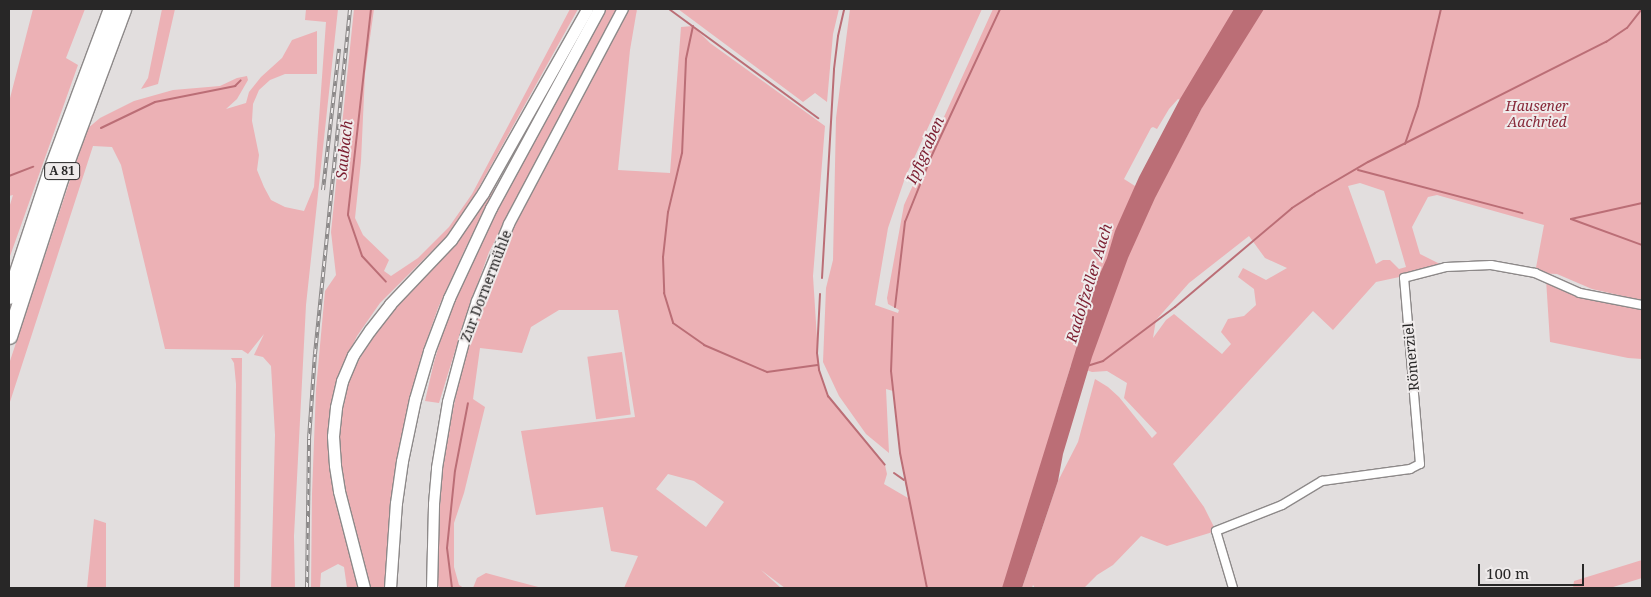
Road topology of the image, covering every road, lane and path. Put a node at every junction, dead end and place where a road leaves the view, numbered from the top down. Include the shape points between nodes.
1 (111, 9) edge
2 (123, 9) edge
3 (587, 9) edge
4 (599, 9) edge
5 (623, 9) edge
6 (9, 296) edge
7 (1642, 305) edge
8 (9, 336) edge
9 (364, 588) edge
10 (390, 588) edge
11 (432, 588) edge
12 (1233, 588) edge

1 - 6 highway, A 81 via 50,172
2 - 8 highway, A 81 via 55,193
3 - 9 main road via 483,193 451,240 390,304 370,330 353,355 342,381 333,436 335,465
4 - 10 main road via 491,208 449,298 429,351 402,461
5 - 11 street, Zur Dornermühle via 509,224 477,301 448,402 437,468
7 - 12 street, Römerziel via 1580,293 1535,273 1491,265 1446,267 1404,278 1420,464 1410,469 1322,481 1282,505 1216,530

